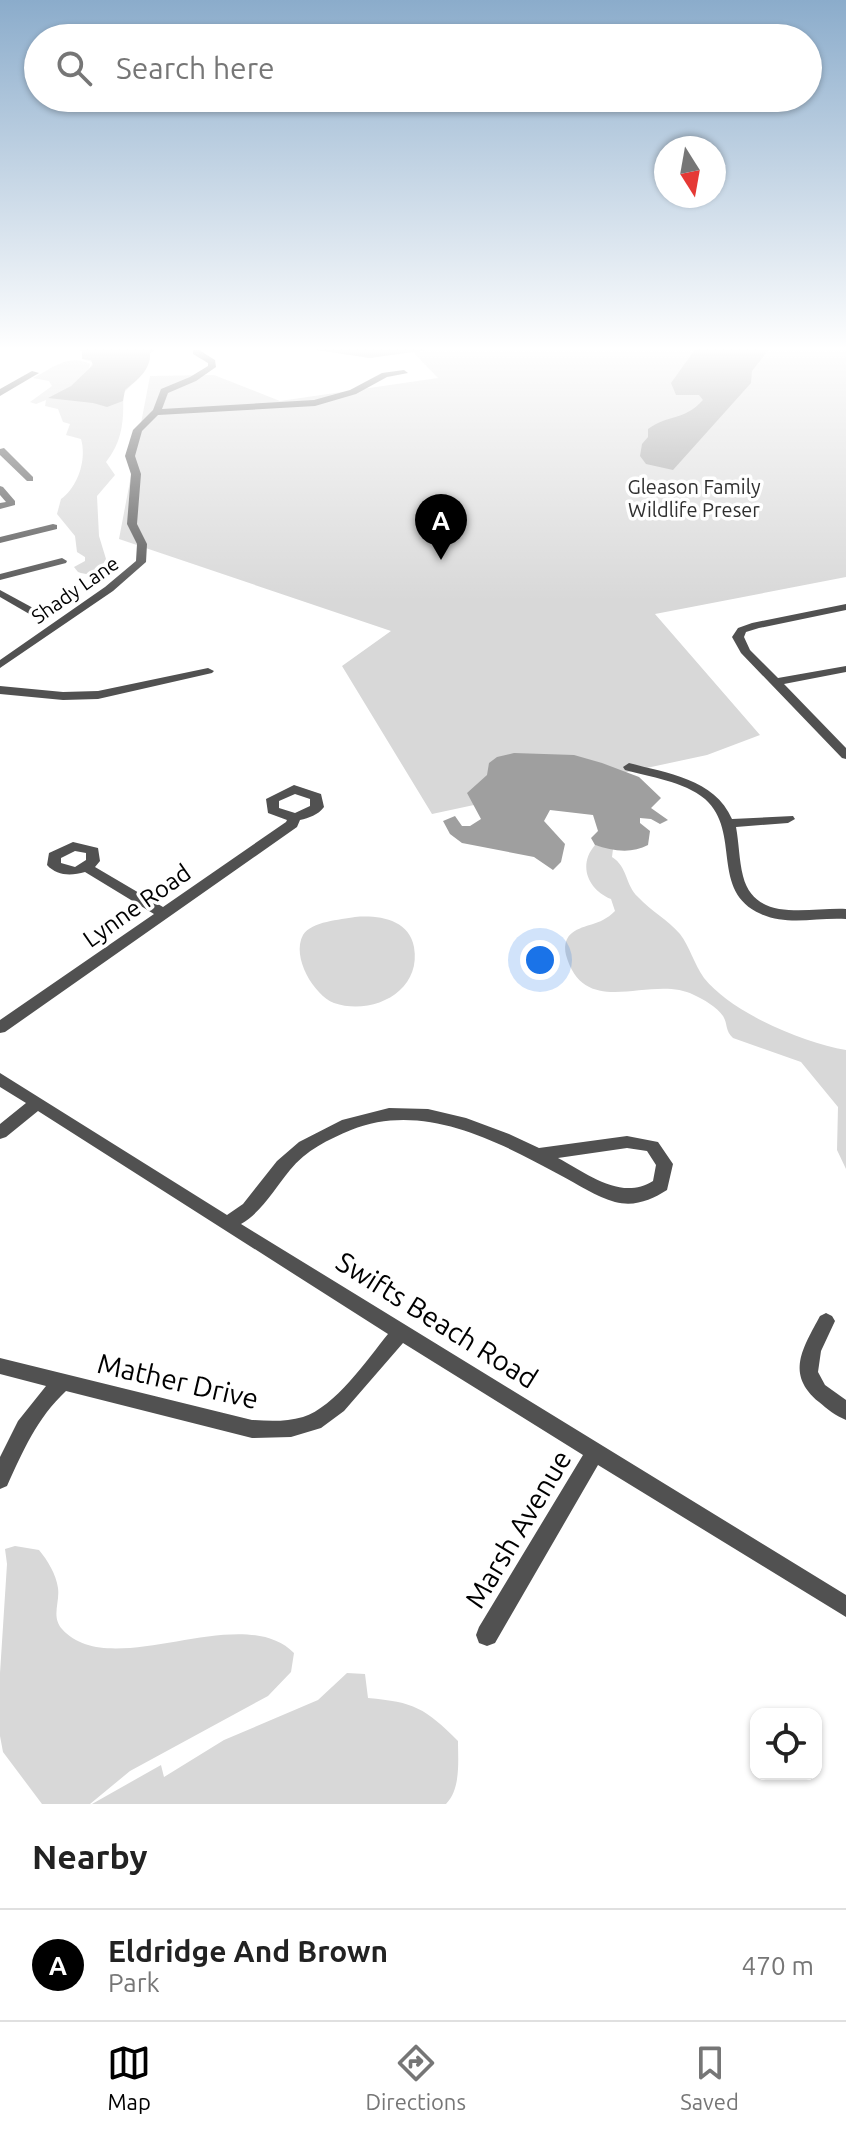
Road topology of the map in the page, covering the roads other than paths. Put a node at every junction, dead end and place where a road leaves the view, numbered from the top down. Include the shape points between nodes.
1 (137, 432) edge
2 (0, 452) edge
3 (30, 479) dead end
4 (0, 489) edge
5 (0, 506) edge
6 (53, 527) dead end
7 (0, 540) edge
8 (62, 561) dead end
9 (0, 577) edge
10 (0, 593) edge
11 (846, 607) edge
12 (42, 617) dead end
13 (0, 665) edge
14 (846, 669) edge
15 (208, 671) dead end
16 (777, 682) junction
17 (0, 690) edge
18 (846, 755) edge
19 (629, 767) dead end
20 (295, 817) dead end
21 (788, 819) dead end
22 (730, 823) junction
23 (86, 867) dead end
24 (164, 914) junction
25 (846, 914) edge
26 (0, 1028) edge
27 (0, 1079) edge
28 (37, 1103) junction
29 (0, 1133) edge
30 (537, 1155) junction
31 (227, 1223) junction
32 (826, 1321) dead end
33 (402, 1331) junction
34 (0, 1366) edge
35 (62, 1383) junction
36 (846, 1411) edge
37 (596, 1451) junction
38 (0, 1480) edge
39 (844, 1600) edge
40 (487, 1635) dead end

1 - 13 street, Shady Lane via 130,456 136,474 132,524 142,544 141,562
2 - 3 street
4 - 5 street via 12,503
6 - 7 street
8 - 9 street
10 - 12 street
11 - 16 street via 739,633 745,651
14 - 16 street
15 - 17 street via 98,695
16 - 18 street
19 - 22 street via 703,793
20 - 24 street, Lynne Road
21 - 22 street
22 - 25 street via 735,873 749,901 776,914
23 - 24 street
24 - 26 street, Lynne Road
27 - 28 street, Swifts Beach Road
28 - 29 street
28 - 31 street, Swifts Beach Road
30 - 30 street via 618,1196 643,1196 661,1185 665,1164 652,1146 627,1142
30 - 31 street via 472,1124 423,1112 381,1116 340,1127 302,1147 250,1209
31 - 33 street, Swifts Beach Road
32 - 36 street via 807,1357 809,1379 823,1397
33 - 35 street, Mather Drive via 336,1405 315,1422 285,1430 252,1429
33 - 37 street, Swifts Beach Road
34 - 35 street, Mather Drive
35 - 38 street via 25,1425
37 - 39 street, Swifts Beach Road
37 - 40 street, Marsh Avenue

